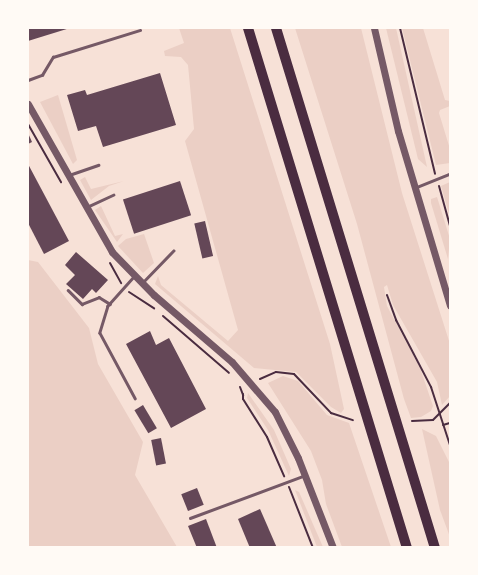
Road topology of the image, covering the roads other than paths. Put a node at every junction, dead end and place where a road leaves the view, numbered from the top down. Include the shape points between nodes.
1 (248, 28) edge
2 (276, 28) edge
3 (374, 28) edge
4 (140, 30) dead end
5 (28, 80) edge
6 (28, 104) edge
7 (31, 118) edge
8 (98, 164) dead end
9 (450, 174) edge
10 (67, 176) junction
11 (417, 187) junction
12 (113, 195) dead end
13 (85, 208) junction
14 (173, 251) dead end
15 (134, 277) junction
16 (142, 284) junction
17 (68, 290) dead end
18 (110, 304) junction
19 (450, 305) edge
20 (136, 398) dead end
21 (304, 475) junction
22 (190, 518) dead end
23 (333, 548) edge
24 (407, 548) edge
25 (436, 548) edge

1 - 24 highway
2 - 25 highway
3 - 11 street via 398,131
4 - 5 lane via 53,58 42,75
6 - 7 street
7 - 10 street
8 - 10 lane
9 - 11 lane
10 - 13 street
11 - 19 street
12 - 13 lane
13 - 15 street via 112,252
14 - 16 lane
15 - 16 street
15 - 18 lane
16 - 21 street via 254,384 275,412
17 - 18 lane via 82,304 99,297
18 - 20 lane via 100,333
21 - 22 lane
21 - 23 street

